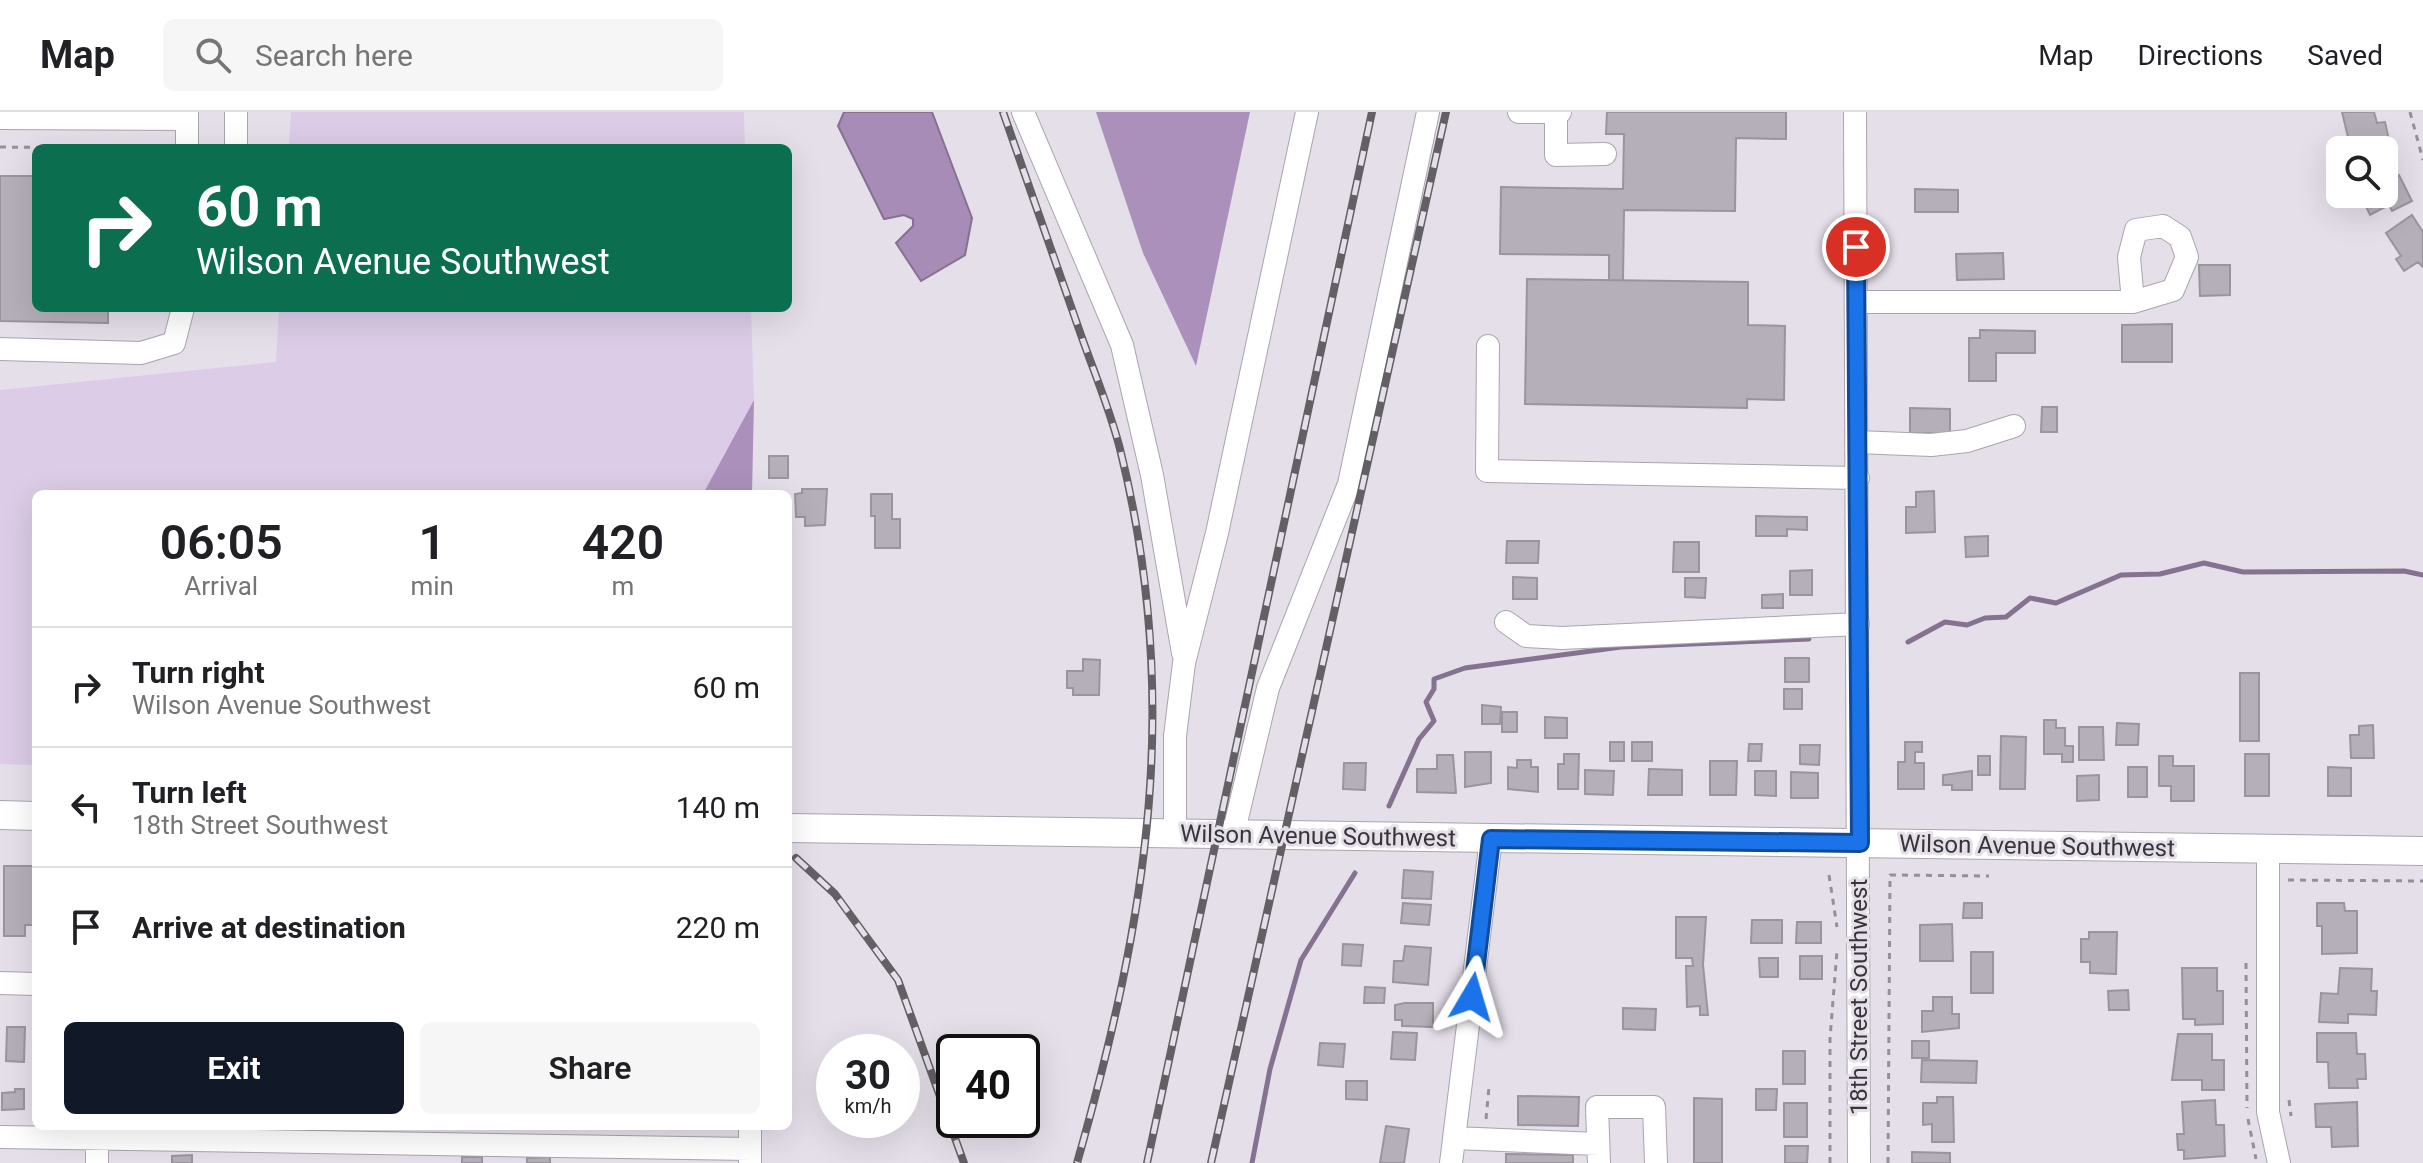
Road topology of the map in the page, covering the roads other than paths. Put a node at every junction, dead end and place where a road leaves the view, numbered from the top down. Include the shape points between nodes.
1 (236, 112) edge
2 (1023, 112) edge
3 (1307, 112) edge
4 (1428, 112) edge
5 (1519, 112) edge
6 (1855, 112) edge
7 (1557, 113) edge
8 (187, 116) edge
9 (0, 118) edge
10 (187, 144) edge
11 (236, 144) edge
12 (1605, 154) dead end
13 (1857, 302) junction
14 (2133, 302) dead end
15 (182, 312) edge
16 (1488, 346) dead end
17 (0, 349) edge
18 (2014, 426) dead end
19 (1857, 442) junction
20 (1858, 478) junction
21 (1506, 622) dead end
22 (1858, 624) junction
23 (1184, 663) junction
24 (0, 815) edge
25 (32, 816) edge
26 (792, 828) edge
27 (1175, 835) junction
28 (1233, 835) junction
29 (1491, 839) junction
30 (1860, 843) junction
31 (2268, 849) junction
32 (2423, 851) edge
33 (0, 983) edge
34 (32, 984) edge
35 (750, 1130) edge
36 (97, 1132) edge
37 (0, 1137) edge
38 (1454, 1138) junction
39 (1598, 1153) edge
40 (750, 1156) edge
41 (97, 1163) edge
42 (1451, 1163) edge
43 (1656, 1163) edge
44 (1859, 1163) edge
45 (2279, 1163) edge

1 - 11 street
2 - 23 street via 1122,345 1152,475
3 - 23 street
4 - 28 street via 1349,484 1268,688
5 - 7 street
6 - 13 street, 18th Street Southwest
7 - 12 street via 1556,155
8 - 9 street
8 - 10 street
13 - 14 street
13 - 19 street, 18th Street Southwest
15 - 17 street via 174,343 141,353
16 - 20 street via 1487,471
18 - 19 street via 1967,441 1931,445
19 - 20 street, 18th Street Southwest
20 - 22 street, 18th Street Southwest
21 - 22 street via 1526,636 1562,638
22 - 30 street, 18th Street Southwest
23 - 27 street via 1175,736
24 - 25 main road
26 - 27 main road, Wilson Avenue Southwest
27 - 28 main road, Wilson Avenue Southwest
28 - 29 main road, Wilson Avenue Southwest
29 - 30 main road, Wilson Avenue Southwest
29 - 38 street
30 - 31 main road, Wilson Avenue Southwest
30 - 44 street, 18th Street Southwest
31 - 32 main road, Wilson Avenue Southwest
31 - 45 street via 2268,1112
33 - 34 street
35 - 40 street
36 - 37 street
36 - 40 street
36 - 41 street
38 - 39 street
38 - 42 street
39 - 43 street via 1597,1107 1654,1107

